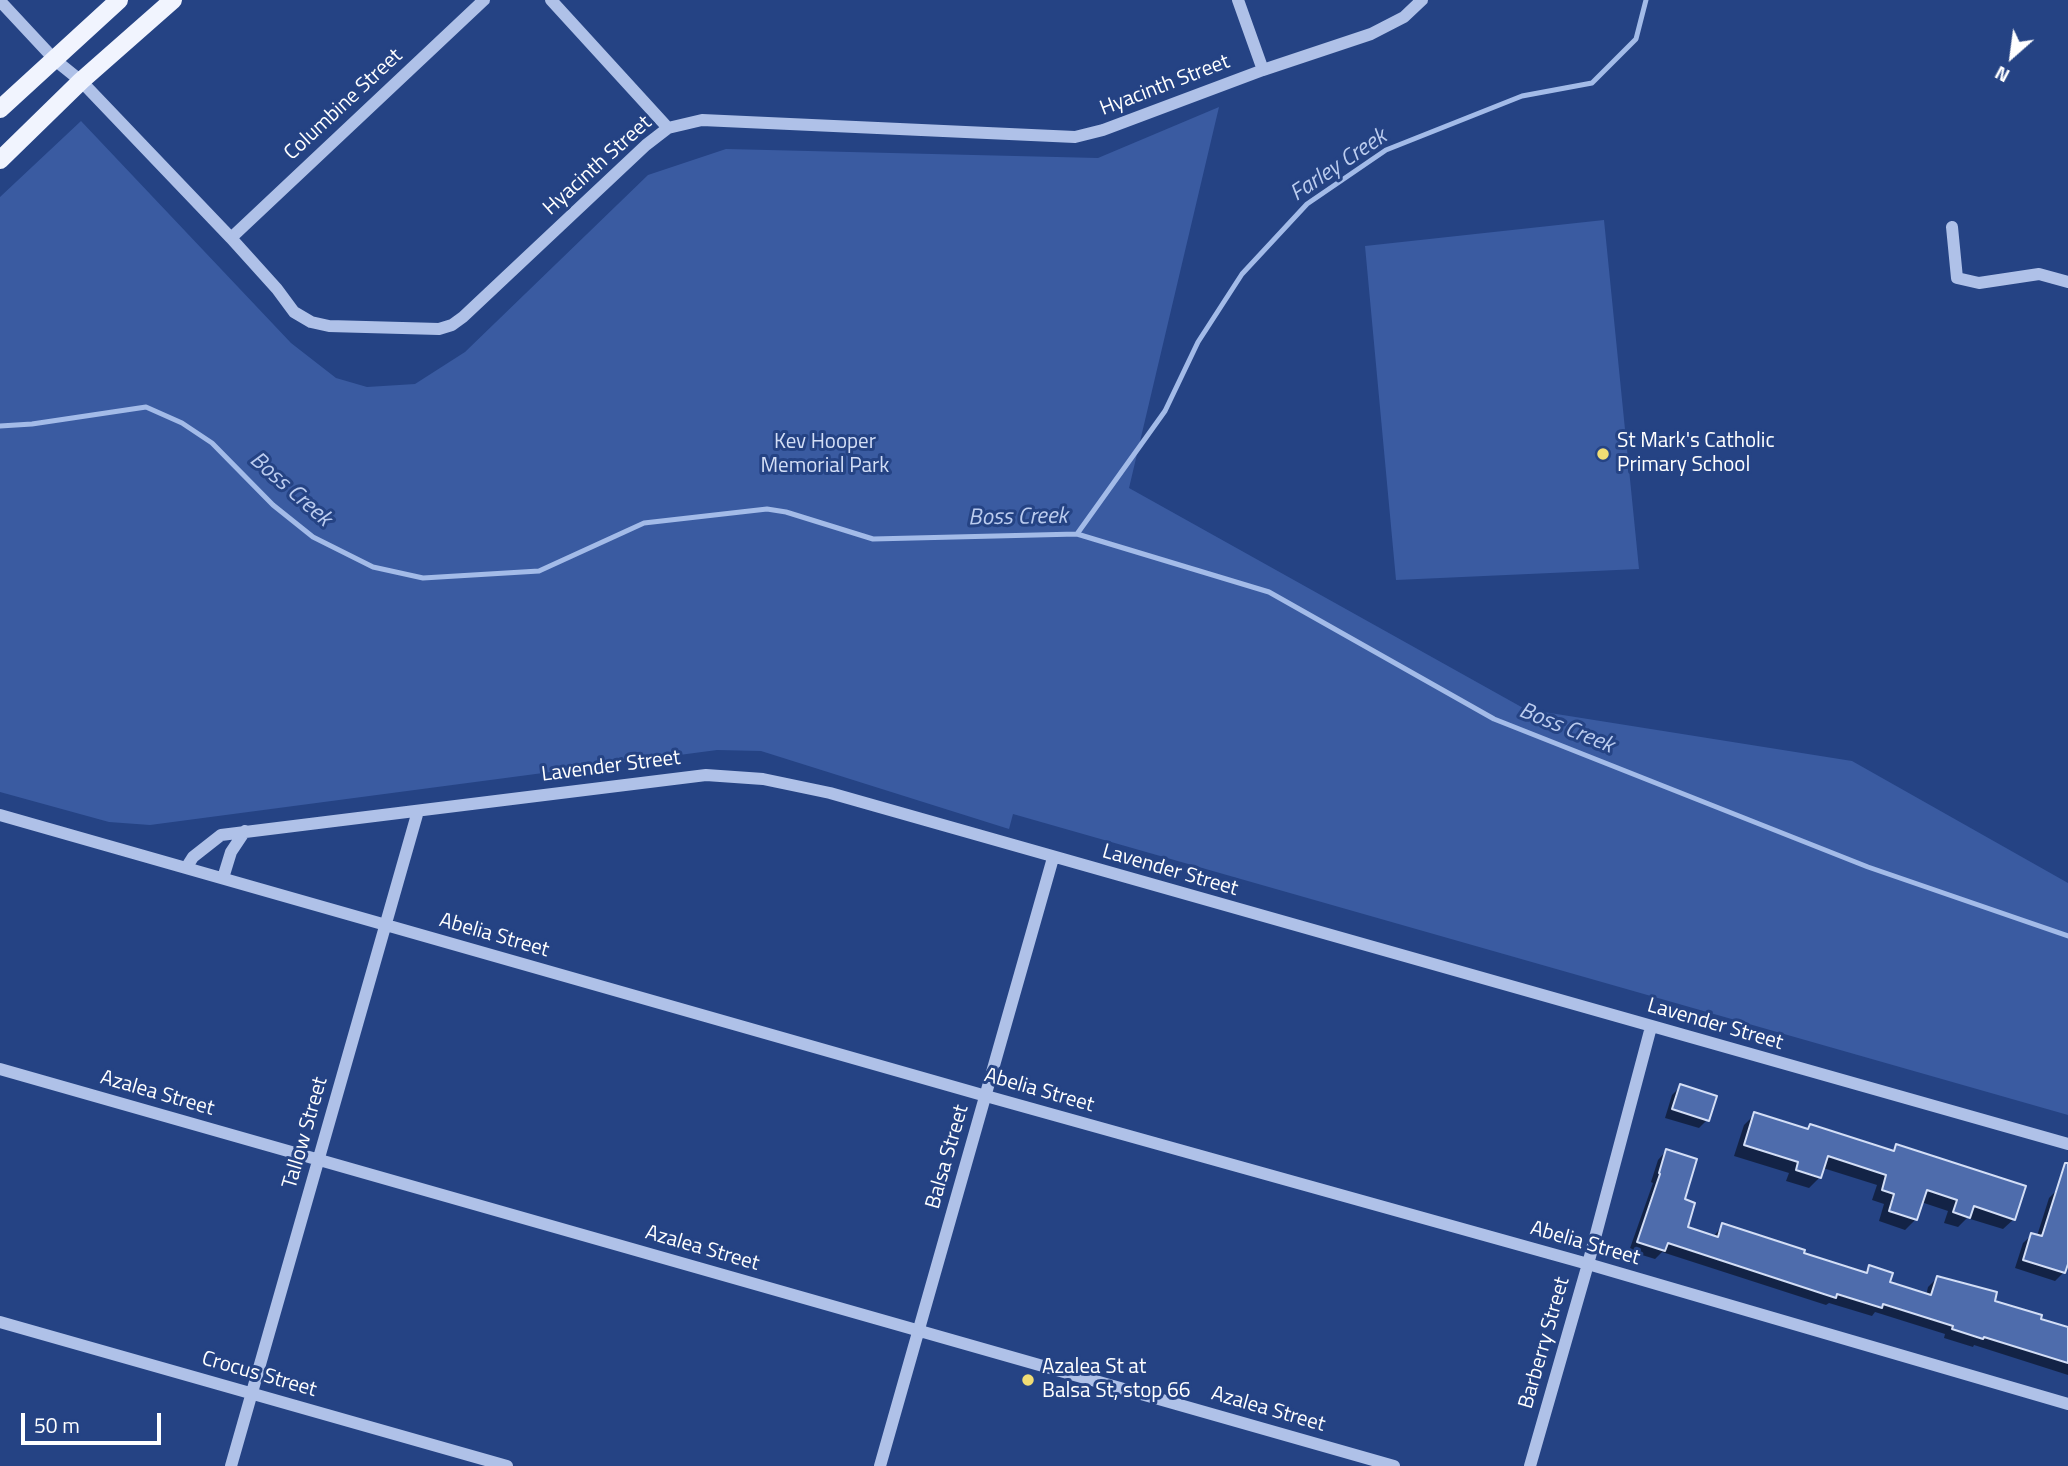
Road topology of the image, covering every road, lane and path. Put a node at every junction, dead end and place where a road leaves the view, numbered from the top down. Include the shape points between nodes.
1 (119, 0) edge
2 (173, 0) edge
3 (484, 0) edge
4 (551, 0) edge
5 (1238, 0) edge
6 (1422, 0) edge
7 (0, 1) edge
8 (55, 60) junction
9 (1263, 69) junction
10 (81, 80) junction
11 (0, 109) edge
12 (668, 128) junction
13 (0, 160) edge
14 (1952, 227) dead end
15 (231, 238) junction
16 (2068, 282) edge
17 (418, 811) junction
18 (0, 815) edge
19 (245, 831) junction
20 (1053, 858) junction
21 (186, 868) junction
22 (223, 878) junction
23 (385, 925) junction
24 (1651, 1027) junction
25 (0, 1069) edge
26 (986, 1096) junction
27 (2068, 1144) edge
28 (318, 1160) junction
29 (1588, 1264) junction
30 (0, 1322) edge
31 (918, 1330) junction
32 (252, 1393) junction
33 (2068, 1404) edge
34 (231, 1466) edge
35 (507, 1466) edge
36 (880, 1466) edge
37 (1394, 1466) edge
38 (1530, 1466) edge

1 - 8 main road
2 - 10 main road
3 - 15 street, Columbine Street
4 - 12 street
5 - 9 street
6 - 9 street, Hyacinth Street via 1404,17 1371,34
7 - 8 street, Hyacinth Street
8 - 10 street, Hyacinth Street
8 - 11 main road
9 - 12 street, Hyacinth Street via 1103,131 1075,137 702,120
10 - 13 main road
10 - 15 street, Hyacinth Street
12 - 15 street, Hyacinth Street via 463,317 439,329 311,322 293,312
14 - 16 street via 1957,278 1979,283 2039,274
17 - 19 street, Lavender Street
17 - 20 street, Lavender Street via 706,775 751,778 830,793
17 - 23 street, Tallow Street
18 - 21 street, Abelia Street
19 - 21 street, Lavender Street via 221,835
19 - 22 street via 231,852
20 - 24 street, Lavender Street
20 - 26 street, Balsa Street
21 - 22 street, Abelia Street
22 - 23 street, Abelia Street
23 - 26 street, Abelia Street
23 - 28 street, Tallow Street
24 - 27 street, Lavender Street
24 - 29 street, Barberry Street
25 - 28 street, Azalea Street
26 - 29 street, Abelia Street
26 - 31 street, Balsa Street
28 - 31 street, Azalea Street
28 - 32 street, Tallow Street
29 - 33 street, Abelia Street
29 - 38 street, Barberry Street
30 - 32 street, Crocus Street
31 - 36 street, Balsa Street
31 - 37 street, Azalea Street
32 - 34 street, Tallow Street
32 - 35 street, Crocus Street

